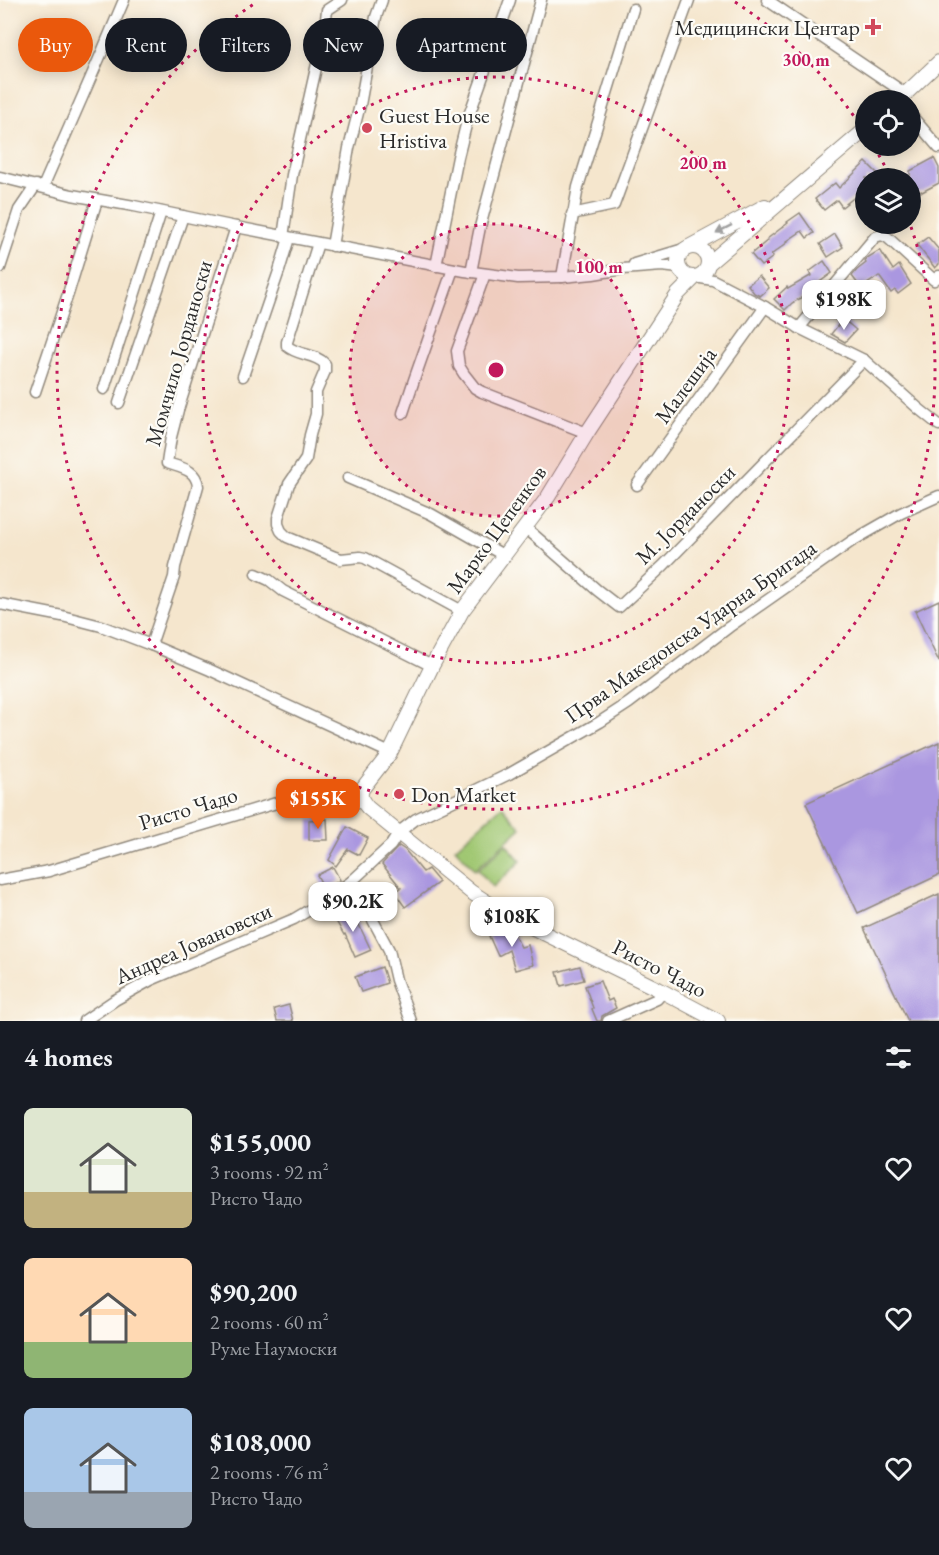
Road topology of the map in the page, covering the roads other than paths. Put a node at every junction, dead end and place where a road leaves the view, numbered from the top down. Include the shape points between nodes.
1 (124, 0) edge
2 (342, 0) edge
3 (381, 0) edge
4 (510, 0) edge
5 (541, 0) edge
6 (689, 0) edge
7 (767, 0) edge
8 (633, 9) dead end
9 (939, 62) edge
10 (893, 90) edge
11 (910, 90) edge
12 (921, 127) edge
13 (855, 138) edge
14 (939, 148) edge
15 (0, 177) edge
16 (39, 186) junction
17 (793, 190) junction
18 (97, 200) junction
19 (162, 212) junction
20 (572, 214) junction
21 (183, 216) junction
22 (236, 228) junction
23 (286, 237) junction
24 (318, 243) junction
25 (332, 246) junction
26 (687, 248) junction
27 (436, 266) junction
28 (0, 268) edge
29 (453, 269) junction
30 (623, 269) junction
31 (471, 272) junction
32 (697, 272) junction
33 (485, 274) junction
34 (562, 277) junction
35 (937, 281) edge
36 (765, 307) junction
37 (799, 328) junction
38 (864, 360) junction
39 (243, 376) dead end
40 (104, 389) dead end
41 (35, 392) dead end
42 (119, 403) dead end
43 (404, 413) dead end
44 (939, 425) edge
45 (587, 433) junction
46 (348, 478) dead end
47 (637, 485) dead end
48 (939, 496) edge
49 (526, 528) junction
50 (503, 555) junction
51 (255, 574) dead end
52 (0, 604) edge
53 (462, 610) junction
54 (151, 645) junction
55 (432, 666) junction
56 (390, 753) junction
57 (360, 795) junction
58 (399, 832) junction
59 (0, 880) edge
60 (352, 881) junction
61 (663, 992) junction
62 (84, 1021) edge
63 (411, 1021) edge
64 (608, 1021) edge
65 (718, 1021) edge

1 - 16 street
2 - 23 street via 327,10 292,175
3 - 25 street
4 - 27 street via 467,121
5 - 31 street
6 - 20 street via 614,205
7 - 10 street
8 - 20 street
9 - 11 street
12 - 14 street
13 - 17 street
15 - 16 street
16 - 18 street
16 - 28 street via 20,210
17 -> 26 street
17 - 32 street
18 - 19 street
18 - 41 street
19 - 21 street
19 - 40 street
20 - 34 street
21 - 22 street
21 - 42 street
22 - 23 street
22 - 54 street, Момчило Јорданоски via 171,437 167,463 194,473 198,486
23 - 24 street
23 - 39 street via 279,271
24 - 25 street
24 - 53 street via 287,342 289,349 321,359 325,367 316,392 316,414 306,459 289,484 278,524 293,540 341,559 365,558
25 - 27 street
26 - 30 street
26 - 32 street via 677,263
26 - 32 street via 702,250 708,259
27 - 29 street
29 - 31 street
29 - 43 street
30 - 32 street via 662,266
30 - 34 street
31 - 33 street
32 - 36 street
32 - 45 street, Марко Цепенков via 681,282 678,294
33 - 34 street
33 - 45 street via 457,351 464,374 482,392
35 - 37 street via 888,238 875,237
36 - 37 street
36 - 47 street, Малешија
37 - 38 street
38 - 44 street
38 - 49 street, М. Јорданоски via 620,607
45 - 49 street, Марко Цепенков
46 - 50 street via 430,514
48 - 58 street, Прва Македонска Ударна Бригада via 852,541 600,722 509,774 416,819
49 - 50 street, Марко Цепенков
50 - 53 street, Марко Цепенков
51 - 55 street
52 - 54 street via 92,624
53 - 55 street, Марко Цепенков
54 - 56 street
55 - 56 street, Марко Цепенков
56 - 57 street, Марко Цепенков
57 - 58 street, Ристо Чадо via 368,808
57 - 59 street, Ристо Чадо via 303,795 49,871
58 - 60 street, Андреа Јовановски via 391,845
58 - 61 street, Ристо Чадо via 471,892 505,914
60 - 62 street, Андреа Јовановски via 294,919 151,980
60 - 63 street via 389,950
61 - 64 street via 657,999
61 - 65 street, Ристо Чадо

